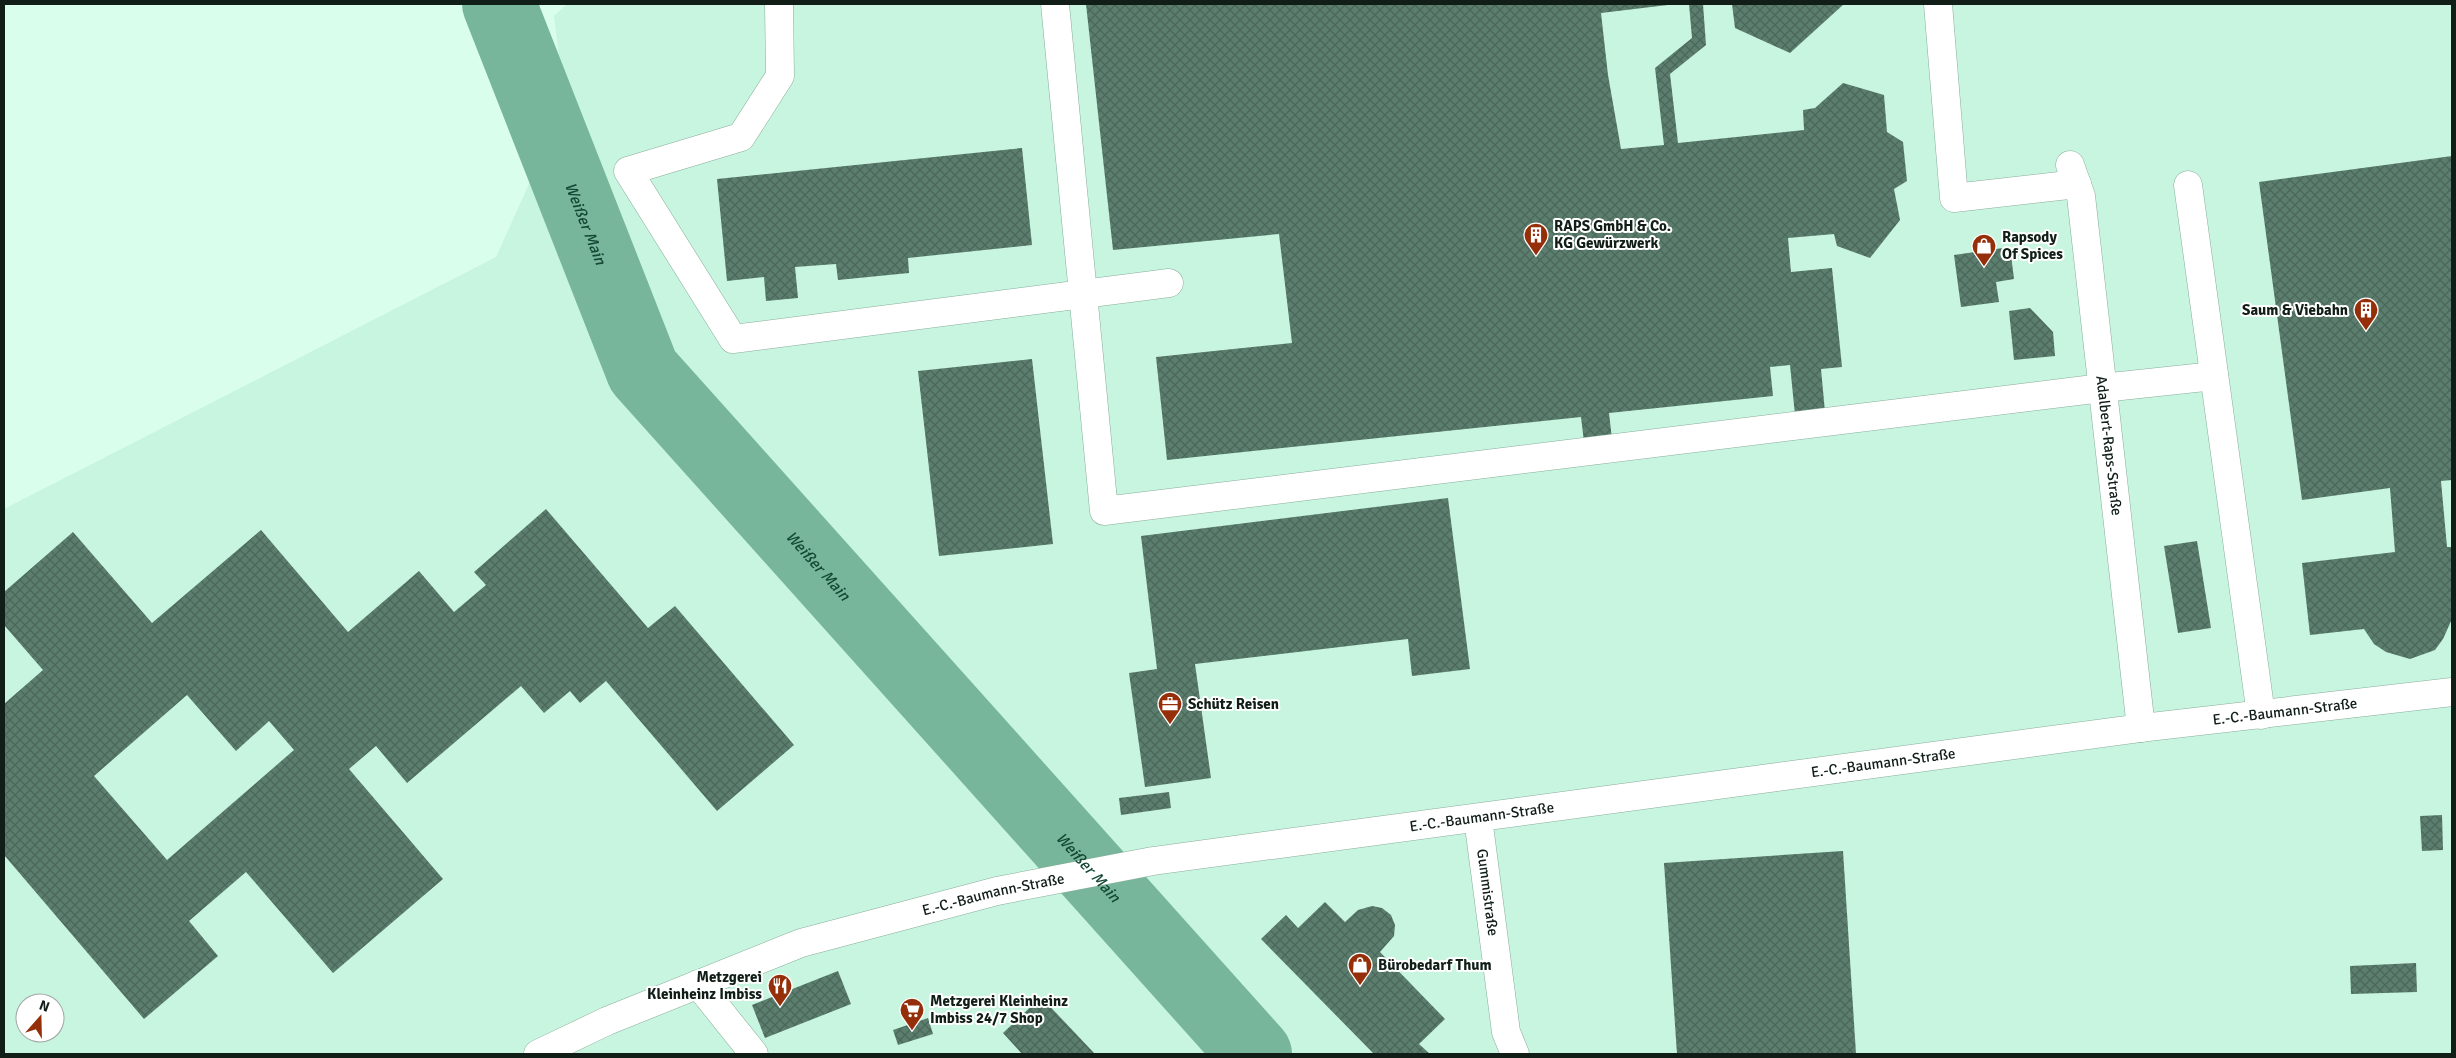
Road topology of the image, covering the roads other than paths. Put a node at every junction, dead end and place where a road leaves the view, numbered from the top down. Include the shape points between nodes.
1 (779, 4) edge
2 (1055, 4) edge
3 (1938, 4) edge
4 (2188, 184) dead end
5 (1169, 283) dead end
6 (1083, 294) junction
7 (2214, 376) junction
8 (2102, 388) junction
9 (2452, 692) edge
10 (2261, 715) junction
11 (2141, 728) junction
12 (1478, 818) junction
13 (698, 984) junction
14 (538, 1054) edge
15 (754, 1054) edge
16 (1515, 1054) edge

1 - 6 street via 780,76 741,137 628,171 733,338
2 - 6 street
3 - 8 street, Adalbert-Raps-Straße via 1954,198 2073,174 2081,196
4 - 7 street
5 - 6 street
6 - 8 street via 1104,511
7 - 8 street
7 - 10 street
8 - 11 street, Adalbert-Raps-Straße
9 - 10 street, E.-C.-Baumann-Straße
10 - 11 street, E.-C.-Baumann-Straße
11 - 12 street, E.-C.-Baumann-Straße
12 - 13 street, E.-C.-Baumann-Straße via 1153,861 997,891 801,943
12 - 16 street, Gummistraße via 1506,1032
13 - 14 street, E.-C.-Baumann-Straße via 607,1021
13 - 15 street

